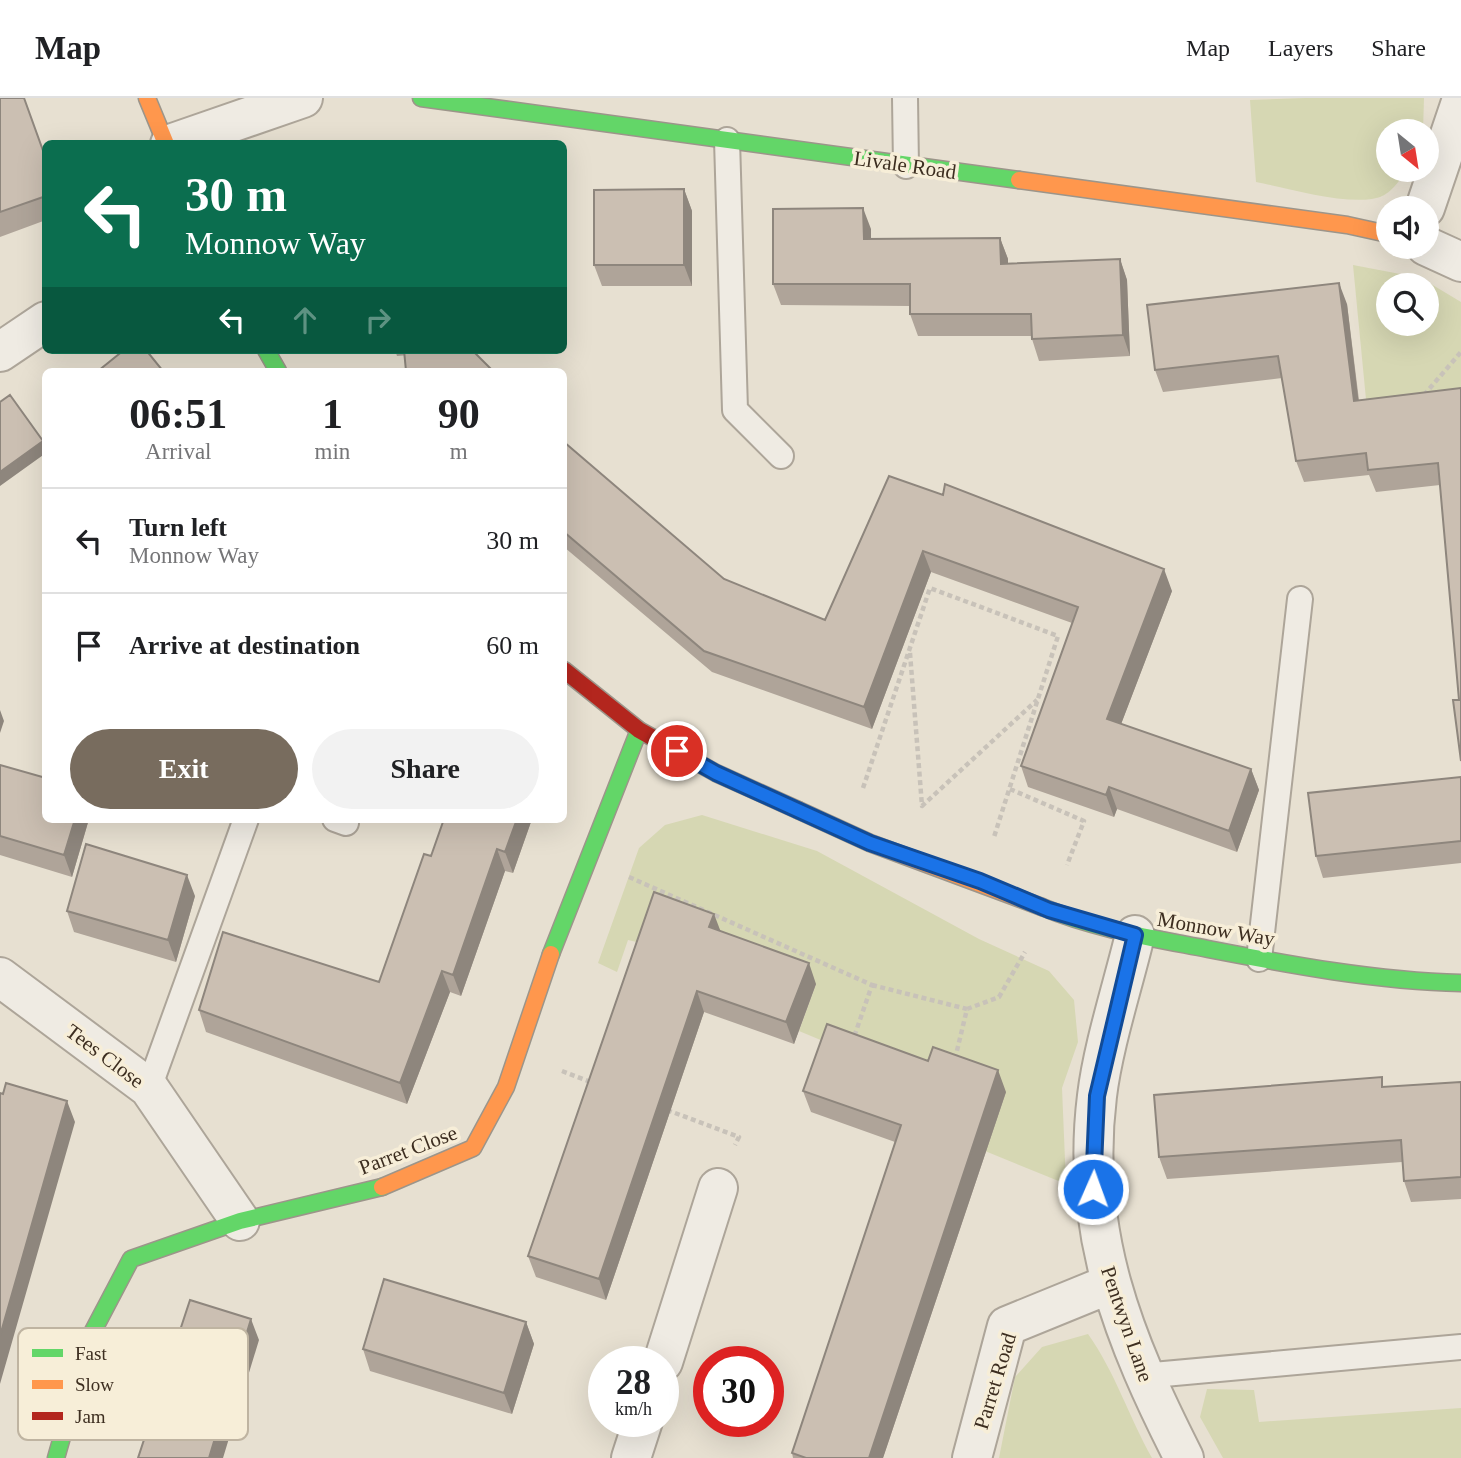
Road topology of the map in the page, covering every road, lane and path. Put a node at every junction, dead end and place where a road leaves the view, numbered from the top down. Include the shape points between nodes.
1 (147, 98) edge
2 (303, 98) edge
3 (421, 98) edge
4 (905, 98) edge
5 (1461, 102) edge
6 (166, 140) edge
7 (180, 140) edge
8 (727, 140) junction
9 (906, 166) junction
10 (1428, 196) edge
11 (1376, 231) edge
12 (1439, 252) edge
13 (1461, 262) edge
14 (42, 324) edge
15 (0, 352) edge
16 (1461, 352) edge
17 (1416, 404) edge
18 (781, 456) dead end
19 (1300, 599) dead end
20 (910, 648) junction
21 (567, 672) edge
22 (1038, 699) junction
23 (639, 730) junction
24 (245, 823) edge
25 (848, 833) junction
26 (587, 858) junction
27 (980, 881) junction
28 (1135, 935) junction
29 (1259, 959) junction
30 (0, 977) edge
31 (1461, 984) edge
32 (872, 985) junction
33 (849, 1051) edge
34 (517, 1055) junction
35 (952, 1072) edge
36 (595, 1084) edge
37 (149, 1088) junction
38 (660, 1108) edge
39 (718, 1188) joint
40 (240, 1221) junction
41 (1110, 1284) junction
42 (94, 1328) edge
43 (668, 1346) edge
44 (1461, 1348) edge
45 (1142, 1376) junction
46 (638, 1437) edge
47 (62, 1440) edge
48 (57, 1458) edge
49 (631, 1458) edge
50 (972, 1458) edge
51 (1184, 1458) edge

1 - 6 street
2 - 7 street
3 - 8 street, Livale Road
4 - 9 lane
5 - 10 street
8 - 9 street, Livale Road
8 - 18 lane via 735,410
9 - 11 street, Livale Road
12 - 13 street
14 - 15 street
16 - 17 path
19 - 29 lane
20 - 22 path via 930,588 1058,636
20 - 22 path via 922,806
20 - 25 path
21 - 23 street, Monnow Way
22 - 27 path
23 - 25 street, Monnow Way via 716,773
23 - 26 street, Parret Close
24 - 37 lane
25 - 27 street, Monnow Way
26 - 32 path
26 - 34 street, Parret Close
27 - 28 street, Monnow Way via 1049,910
28 - 29 street, Monnow Way
28 - 41 street, Pentwyn Lane via 1097,1096 1093,1189
29 - 31 street, Monnow Way
30 - 37 street, Tees Close
32 - 33 path
32 - 35 path via 967,1009
34 - 36 path
34 - 40 street, Parret Close via 506,1087 473,1148 384,1186
37 - 40 street, Tees Close
38 - 39 path via 739,1137
39 - 43 street
40 - 42 street, Parret Close via 131,1259
41 - 45 street, Pentwyn Lane
41 - 50 street, Parret Road via 1007,1326
44 - 45 lane
45 - 51 street, Pentwyn Lane
46 - 49 street
47 - 48 street, Parret Close

